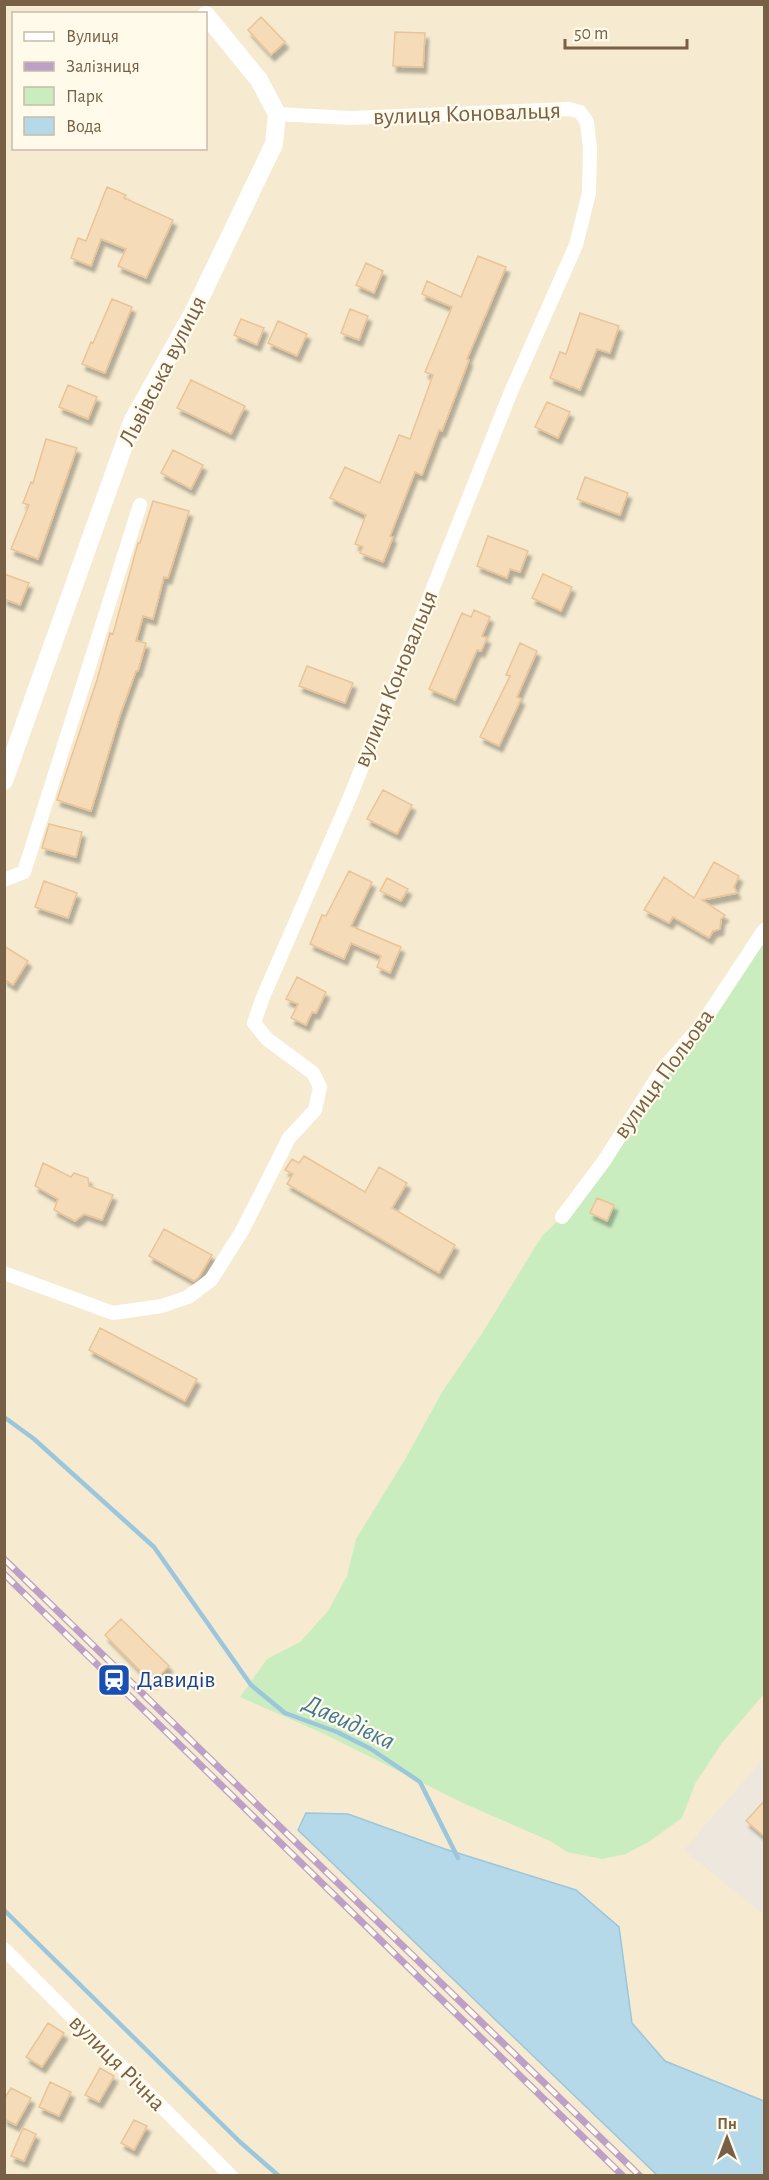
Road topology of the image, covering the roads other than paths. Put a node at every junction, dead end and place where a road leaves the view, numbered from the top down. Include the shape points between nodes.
1 (207, 16) edge
2 (277, 114) junction
3 (140, 505) dead end
4 (4, 781) edge
5 (4, 879) edge
6 (765, 930) edge
7 (562, 1217) dead end
8 (4, 1273) edge
9 (4, 1949) edge
10 (231, 2175) edge

1 - 2 street via 260,80
2 - 4 street, Львівська вулиця via 274,144 193,313 133,420
2 - 8 street, вулиця Коновальця via 350,118 569,109 580,112 587,122 589,193 576,245 510,394 350,797 254,1023 267,1040 313,1072 320,1087 315,1110 289,1138 242,1231 211,1281 188,1297 162,1306 113,1313
3 - 5 street via 24,872
6 - 7 street, вулиця Польова via 702,1024 662,1070 604,1161
9 - 10 street, вулиця Річна

